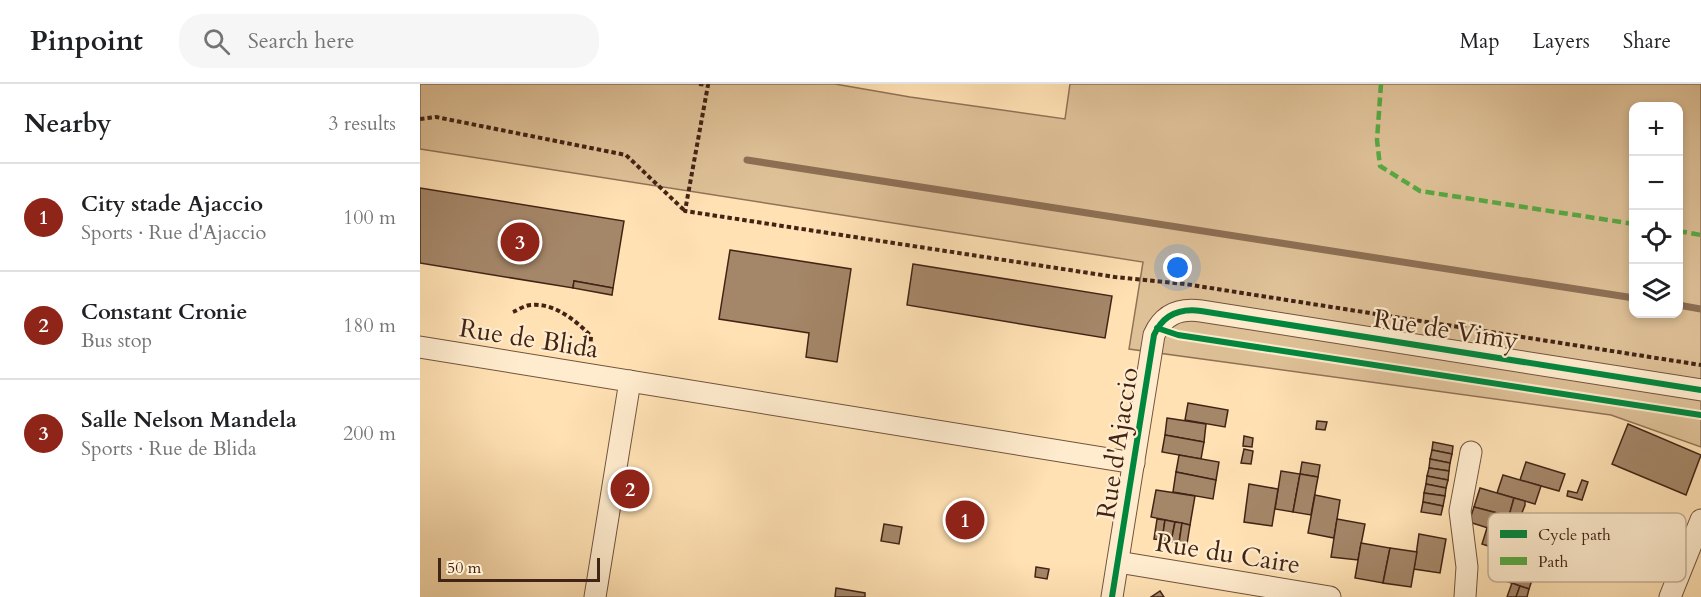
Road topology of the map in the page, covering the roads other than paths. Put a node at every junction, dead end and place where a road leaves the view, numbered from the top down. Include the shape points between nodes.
1 (1184, 310) joint
2 (420, 347) edge
3 (630, 381) junction
4 (1701, 390) edge
5 (1471, 452) dead end
6 (1134, 463) junction
7 (1701, 520) edge
8 (1686, 557) edge
9 (1118, 562) junction
10 (1676, 582) edge
11 (596, 597) edge
12 (1112, 597) edge
13 (1330, 597) edge
14 (1465, 597) edge
15 (1670, 597) edge

1 - 4 street, Rue de Vimy
1 - 6 street, Rue d'Ajaccio via 1162,321 1154,335
2 - 3 street, Rue de Blida
3 - 6 street, Rue d'Ajaccio
3 - 11 street
5 - 14 street via 1460,511 1467,567
6 - 9 street, Rue d'Ajaccio
7 - 8 street
9 - 12 street, Rue d'Ajaccio
9 - 13 street, Rue du Caire
10 - 15 street

